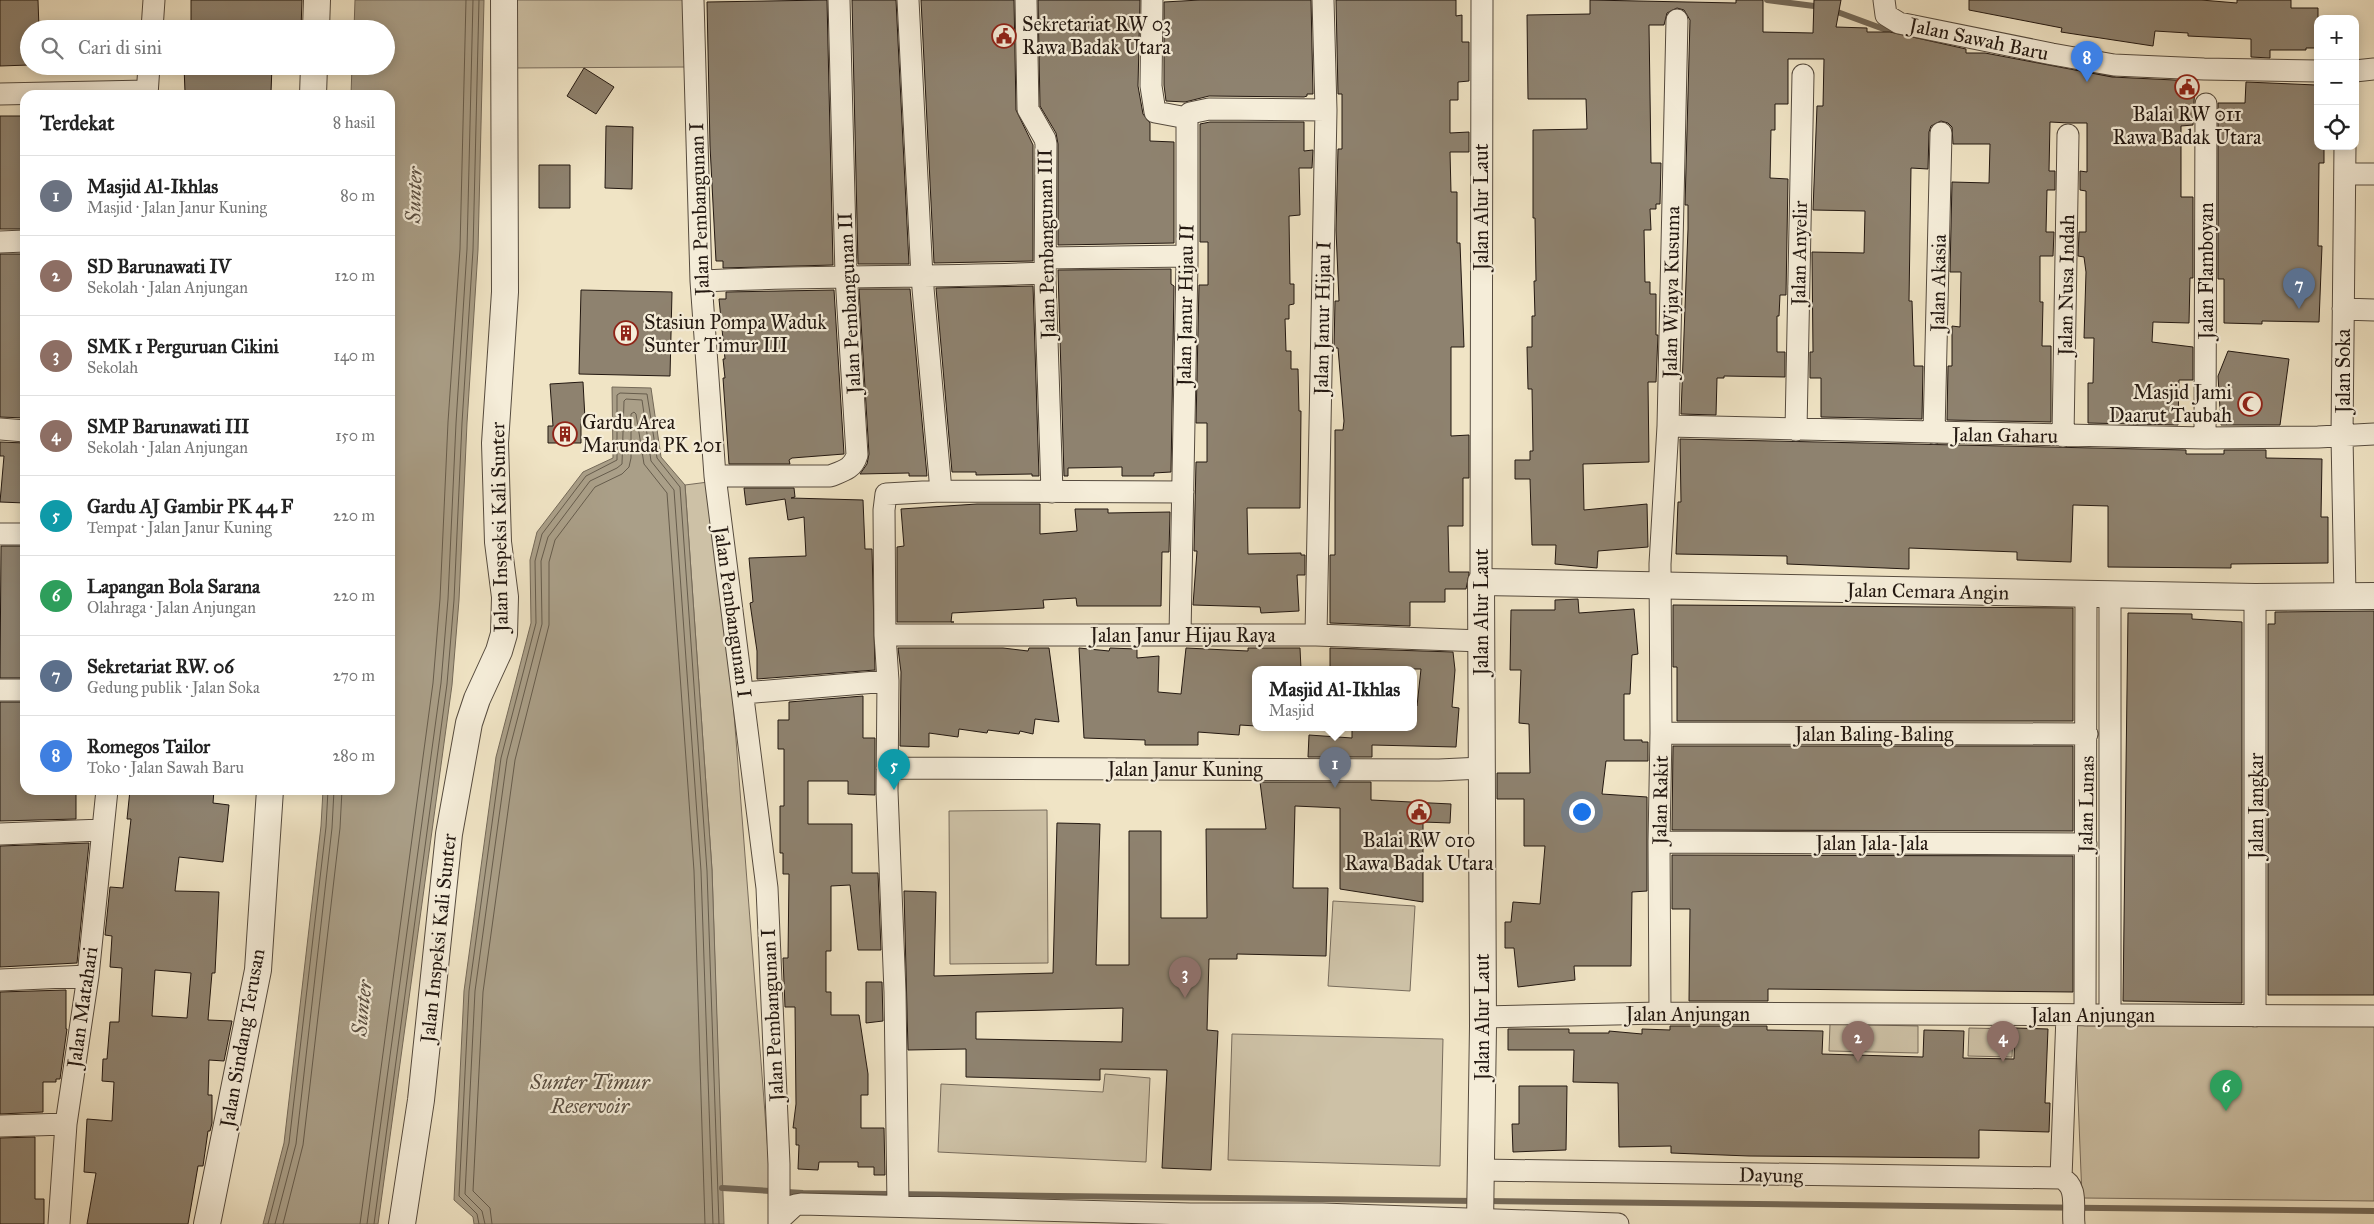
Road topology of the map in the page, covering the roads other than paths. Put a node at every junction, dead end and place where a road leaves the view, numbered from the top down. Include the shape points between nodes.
1 (154, 0) edge
2 (317, 0) edge
3 (504, 0) edge
4 (693, 0) edge
5 (839, 0) edge
6 (908, 0) edge
7 (1026, 0) edge
8 (1152, 0) edge
9 (1322, 0) edge
10 (1482, 0) edge
11 (1884, 5) edge
12 (153, 20) edge
13 (316, 20) edge
14 (1677, 20) dead end
15 (2374, 69) edge
16 (2314, 71) edge
17 (2359, 71) edge
18 (148, 75) edge
19 (314, 75) edge
20 (1803, 75) dead end
21 (147, 90) edge
22 (313, 90) edge
23 (0, 94) edge
24 (20, 94) edge
25 (2206, 104) dead end
26 (1326, 110) junction
27 (1187, 118) junction
28 (1941, 134) dead end
29 (2068, 134) dead end
30 (2345, 150) edge
31 (2344, 174) junction
32 (2374, 174) edge
33 (20, 241) edge
34 (0, 242) edge
35 (1187, 256) junction
36 (1046, 265) junction
37 (846, 276) junction
38 (922, 277) junction
39 (701, 281) junction
40 (2343, 309) junction
41 (2374, 310) edge
42 (1668, 426) junction
43 (0, 429) edge
44 (1796, 430) junction
45 (20, 431) edge
46 (1934, 433) junction
47 (2374, 434) edge
48 (2063, 436) junction
49 (2342, 436) junction
50 (2205, 438) junction
51 (715, 476) junction
52 (941, 491) junction
53 (1052, 492) junction
54 (1183, 492) junction
55 (0, 534) edge
56 (20, 534) edge
57 (1660, 575) junction
58 (1481, 582) junction
59 (2098, 593) junction
60 (2344, 596) junction
61 (2374, 596) edge
62 (2255, 597) junction
63 (884, 635) junction
64 (1180, 635) junction
65 (1316, 635) junction
66 (1482, 641) junction
67 (888, 681) junction
68 (0, 690) edge
69 (20, 690) edge
70 (744, 693) junction
71 (1661, 733) junction
72 (2087, 734) junction
73 (887, 768) junction
74 (1482, 768) junction
75 (106, 795) edge
76 (270, 795) edge
77 (102, 830) junction
78 (0, 834) edge
79 (1658, 842) junction
80 (2086, 844) junction
81 (88, 976) junction
82 (0, 980) edge
83 (1660, 1013) junction
84 (2110, 1014) junction
85 (2076, 1015) junction
86 (2255, 1016) junction
87 (2374, 1016) edge
88 (1483, 1017) junction
89 (66, 1124) junction
90 (0, 1126) edge
91 (1480, 1173) junction
92 (2061, 1178) junction
93 (898, 1197) junction
94 (2073, 1212) edge
95 (780, 1217) edge
96 (1322, 1219) edge
97 (1480, 1221) edge
98 (59, 1224) edge
99 (207, 1224) edge
100 (402, 1224) edge
101 (1618, 1224) edge

1 - 12 street
2 - 13 street
3 - 100 street, Jalan Inspeksi Kali Sunter via 506,292 495,443 498,542 505,597 504,634 469,724 448,834 421,1100
4 - 39 street, Jalan Pembangunan I
5 - 37 street, Jalan Pembangunan II
6 - 38 street
7 - 36 street, Jalan Pembangunan III via 1028,109 1045,139
8 - 27 street via 1151,86 1155,112
9 - 26 street, Jalan Janur Hijau I
10 - 58 street, Jalan Alur Laut
11 - 16 street, Jalan Sawah Baru via 1891,19 1911,25 2114,65
14 - 42 street, Jalan Wijaya Kusuma
15 - 17 street
18 - 21 street
19 - 22 street
20 - 44 street, Jalan Anyelir
23 - 24 street
25 - 50 street, Jalan Flamboyan
26 - 27 street via 1209,109 1190,113
26 - 65 street, Jalan Janur Hijau I
27 - 35 street, Jalan Janur Hijau II
28 - 46 street, Jalan Akasia
29 - 48 street, Jalan Nusa Indah
30 - 31 street, Jalan Soka
31 - 32 street
31 - 40 street, Jalan Soka
33 - 34 street
35 - 36 street
35 - 54 street, Jalan Janur Hijau II
36 - 38 street
36 - 53 street, Jalan Pembangunan III
37 - 38 street
37 - 39 street
37 - 51 street, Jalan Pembangunan II via 857,455 854,463 830,476
38 - 52 street
39 - 51 street, Jalan Pembangunan I
40 - 41 street
40 - 49 street, Jalan Soka
42 - 44 street, Jalan Gaharu
42 - 57 street, Jalan Wijaya Kusuma
43 - 45 street
44 - 46 street, Jalan Gaharu
46 - 48 street, Jalan Gaharu
47 - 49 street, Jalan Gaharu
48 - 50 street, Jalan Gaharu
49 - 50 street, Jalan Gaharu
49 - 60 street, Jalan Soka
51 - 70 street, Jalan Pembangunan I
52 - 53 street
52 - 63 street via 886,494
53 - 54 street
54 - 64 street, Jalan Janur Hijau II
55 - 56 street
57 - 58 street, Jalan Cemara Angin
57 - 59 street, Jalan Cemara Angin
57 - 71 street, Jalan Rakit
58 - 66 street, Jalan Alur Laut
59 - 62 street, Jalan Cemara Angin
59 - 72 street, Jalan Lunas
59 - 84 street, Jalan Lunas
60 - 61 street, Jalan Cemara Angin
60 - 62 street, Jalan Cemara Angin
62 - 86 street, Jalan Jangkar
63 - 64 street, Jalan Janur Hijau Raya
63 - 67 street
64 - 65 street, Jalan Janur Hijau Raya
65 - 66 street, Jalan Janur Hijau Raya
66 - 74 street, Jalan Alur Laut
67 - 70 street
67 - 73 street
68 - 69 street
70 - 95 street, Jalan Pembangunan I via 767,888
71 - 72 street, Jalan Baling-Baling
71 - 79 street, Jalan Rakit
72 - 80 street, Jalan Lunas
73 - 74 street, Jalan Janur Kuning
73 - 93 street
74 - 88 street, Jalan Alur Laut
75 - 77 street, Jalan Matahari
76 - 99 street, Jalan Sindang Terusan via 258,970
77 - 78 street
77 - 81 street, Jalan Matahari
79 - 80 street, Jalan Jala-Jala
79 - 83 street, Jalan Rakit
80 - 85 street, Jalan Lunas
81 - 82 street
81 - 89 street, Jalan Matahari
83 - 85 street, Jalan Anjungan
83 - 88 street, Jalan Anjungan
84 - 85 street, Jalan Anjungan
84 - 86 street, Jalan Anjungan
85 - 92 street, Jalan Lunas
86 - 87 street, Jalan Anjungan
88 - 91 street, Jalan Alur Laut
89 - 90 street
89 - 98 street, Jalan Matahari
91 - 92 street, Dayung
91 - 97 street, Jalan Alur Laut
92 - 94 street via 2070,1185
93 - 95 street via 795,1205
93 - 96 street
96 - 97 street
97 - 101 street

